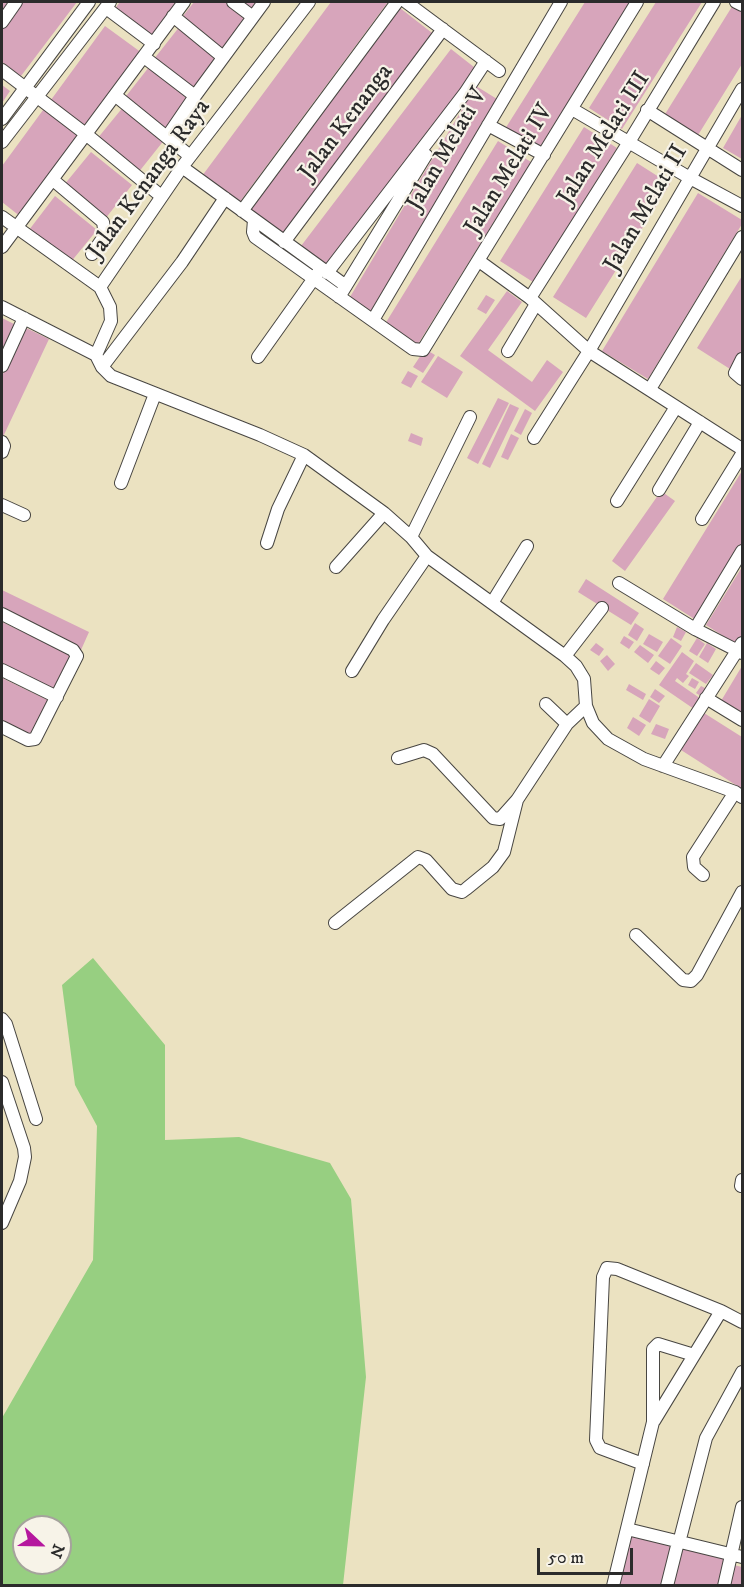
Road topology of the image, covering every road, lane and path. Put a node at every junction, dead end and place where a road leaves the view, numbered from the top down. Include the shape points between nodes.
1 (16, 2) edge
2 (89, 2) edge
3 (184, 2) edge
4 (233, 2) edge
5 (264, 2) edge
6 (309, 2) edge
7 (397, 2) edge
8 (405, 2) edge
9 (561, 2) edge
10 (637, 2) edge
11 (714, 2) edge
12 (736, 2) edge
13 (108, 5) edge
14 (742, 6) edge
15 (80, 14) junction
16 (173, 16) junction
17 (253, 17) junction
18 (2, 22) edge
19 (93, 24) junction
20 (443, 29) junction
21 (154, 44) junction
22 (144, 57) junction
23 (223, 57) junction
24 (486, 61) junction
25 (2, 70) edge
26 (499, 71) dead end
27 (24, 87) junction
28 (742, 89) edge
29 (465, 93) junction
30 (36, 96) junction
31 (116, 96) junction
32 (195, 96) junction
33 (572, 109) junction
34 (647, 110) junction
35 (2, 119) edge
36 (488, 125) junction
37 (87, 135) junction
38 (167, 137) junction
39 (2, 142) edge
40 (629, 142) junction
41 (707, 147) junction
42 (544, 155) junction
43 (190, 156) junction
44 (182, 167) junction
45 (742, 170) edge
46 (690, 178) junction
47 (53, 180) junction
48 (161, 196) junction
49 (225, 198) junction
50 (742, 206) edge
51 (242, 211) junction
52 (2, 217) edge
53 (254, 220) junction
54 (17, 228) junction
55 (742, 237) edge
56 (284, 242) junction
57 (2, 247) edge
58 (92, 254) dead end
59 (479, 261) junction
60 (324, 271) junction
61 (314, 279) junction
62 (100, 286) junction
63 (343, 292) junction
64 (533, 301) junction
65 (2, 307) edge
66 (24, 318) junction
67 (373, 320) junction
68 (508, 351) dead end
69 (589, 351) junction
70 (96, 355) junction
71 (258, 357) dead end
72 (2, 366) edge
73 (102, 368) junction
74 (650, 389) junction
75 (155, 394) junction
76 (676, 407) junction
77 (470, 417) dead end
78 (700, 422) junction
79 (534, 438) dead end
80 (2, 442) edge
81 (742, 449) edge
82 (2, 452) edge
83 (303, 454) junction
84 (742, 454) edge
85 (121, 483) dead end
86 (659, 490) dead end
87 (617, 501) dead end
88 (2, 505) edge
89 (384, 513) junction
90 (24, 514) dead end
91 (702, 519) dead end
92 (411, 537) junction
93 (267, 543) dead end
94 (527, 546) dead end
95 (742, 551) edge
96 (427, 556) junction
97 (336, 567) dead end
98 (618, 584) dead end
99 (492, 603) junction
100 (602, 608) dead end
101 (2, 614) edge
102 (695, 629) junction
103 (741, 648) edge
104 (566, 656) junction
105 (2, 670) edge
106 (352, 671) dead end
107 (57, 697) junction
108 (706, 698) junction
109 (546, 704) dead end
110 (586, 706) junction
111 (742, 720) edge
112 (567, 724) junction
113 (2, 727) edge
114 (398, 758) dead end
115 (663, 766) junction
116 (739, 794) edge
117 (517, 800) junction
118 (703, 875) dead end
119 (742, 892) edge
120 (335, 923) dead end
121 (636, 935) dead end
122 (2, 1019) edge
123 (2, 1082) edge
124 (36, 1119) dead end
125 (2, 1223) edge
126 (721, 1311) junction
127 (742, 1322) edge
128 (694, 1355) junction
129 (742, 1372) edge
130 (654, 1422) junction
131 (643, 1464) junction
132 (742, 1507) edge
133 (628, 1525) junction
134 (679, 1538) junction
135 (737, 1552) edge
136 (613, 1586) edge
137 (667, 1586) edge
138 (724, 1586) edge

1 - 18 street
2 - 15 street
3 - 16 street
4 - 17 street
5 - 17 street
6 - 43 street, Jalan Kenanga Raya
7 - 51 street
8 - 20 street
9 - 36 street, Jalan Melati V
10 - 33 street, Jalan Melati IV
11 - 34 street, Jalan Melati III
12 - 14 street
13 - 19 street
13 - 21 street
15 - 19 street
15 - 27 street
16 - 21 street
16 - 23 street
17 - 23 street
19 - 30 street
20 - 24 street
20 - 56 street, Jalan Kenanga
21 - 22 street
22 - 31 street
22 - 32 street
23 - 32 street
24 - 26 street
24 - 29 street
25 - 27 street
27 - 30 street
27 - 35 street
28 - 41 street, Jalan Melati II
29 - 60 street
29 - 63 street
30 - 37 street
30 - 39 street
31 - 37 street
31 - 38 street
32 - 38 street
33 - 40 street
33 - 42 street, Jalan Melati IV
34 - 40 street, Jalan Melati III
34 - 41 street
36 - 42 street
36 - 67 street, Jalan Melati V
37 - 47 street
37 - 48 street
38 - 43 street
40 - 46 street
40 - 64 street, Jalan Melati III
41 - 45 street
41 - 46 street, Jalan Melati II
42 - 59 street, Jalan Melati IV
43 - 44 street, Jalan Kenanga Raya
44 - 48 street, Jalan Kenanga Raya
44 - 49 street
46 - 50 street
46 - 69 street, Jalan Melati II
47 - 54 street
47 - 58 street via 103,222 105,235
48 - 62 street, Jalan Kenanga Raya
49 - 51 street
49 - 73 street
51 - 53 street
52 - 54 street, Jalan Kenanga Raya
53 - 56 street
53 - 61 street via 255,237
54 - 57 street
54 - 62 street, Jalan Kenanga Raya
55 - 74 street
56 - 60 street
59 - 64 street
59 - 67 street, Jalan Melati IV via 421,351
60 - 61 street
60 - 63 street
61 - 63 street
61 - 71 street
62 - 70 street via 110,307 111,321
63 - 67 street
64 - 68 street, Jalan Melati III
64 - 69 street
65 - 66 street
66 - 70 street
66 - 72 street
69 - 74 street
69 - 79 street, Jalan Melati II
70 - 73 street
73 - 75 street via 111,376
74 - 76 street
75 - 83 street
75 - 85 street
76 - 78 street
76 - 87 street
77 - 92 street
78 - 81 street
78 - 86 street
80 - 82 street
83 - 89 street
83 - 93 street
84 - 91 street
88 - 90 street
89 - 92 street
89 - 97 street
92 - 96 street
94 - 99 street
95 - 102 street
96 - 99 street
96 - 106 street
98 - 102 street
99 - 104 street
100 - 104 street
101 - 107 street via 77,653
102 - 103 street
103 - 108 street
104 - 110 street via 584,679
105 - 107 street
107 - 113 street via 33,740
108 - 111 street
108 - 115 street
109 - 112 street
110 - 112 street
110 - 115 street via 592,723 616,745
112 - 117 street
114 - 117 street via 424,750 433,754 495,819 502,817
115 - 116 street
116 - 118 street via 693,857 694,867
117 - 120 street via 504,852 493,867 462,892 452,889 426,860 418,857
119 - 121 street via 691,981 683,980
122 - 124 street
123 - 125 street via 25,1157 20,1181
126 - 127 street
126 - 128 street
126 - 131 street via 617,1269 607,1268 604,1272 596,1440 600,1448
128 - 130 street
128 - 130 street via 658,1344 654,1347
129 - 134 street via 706,1438
130 - 131 street
131 - 133 street
132 - 135 street
133 - 134 street
133 - 136 street
134 - 135 street
134 - 137 street
135 - 138 street

